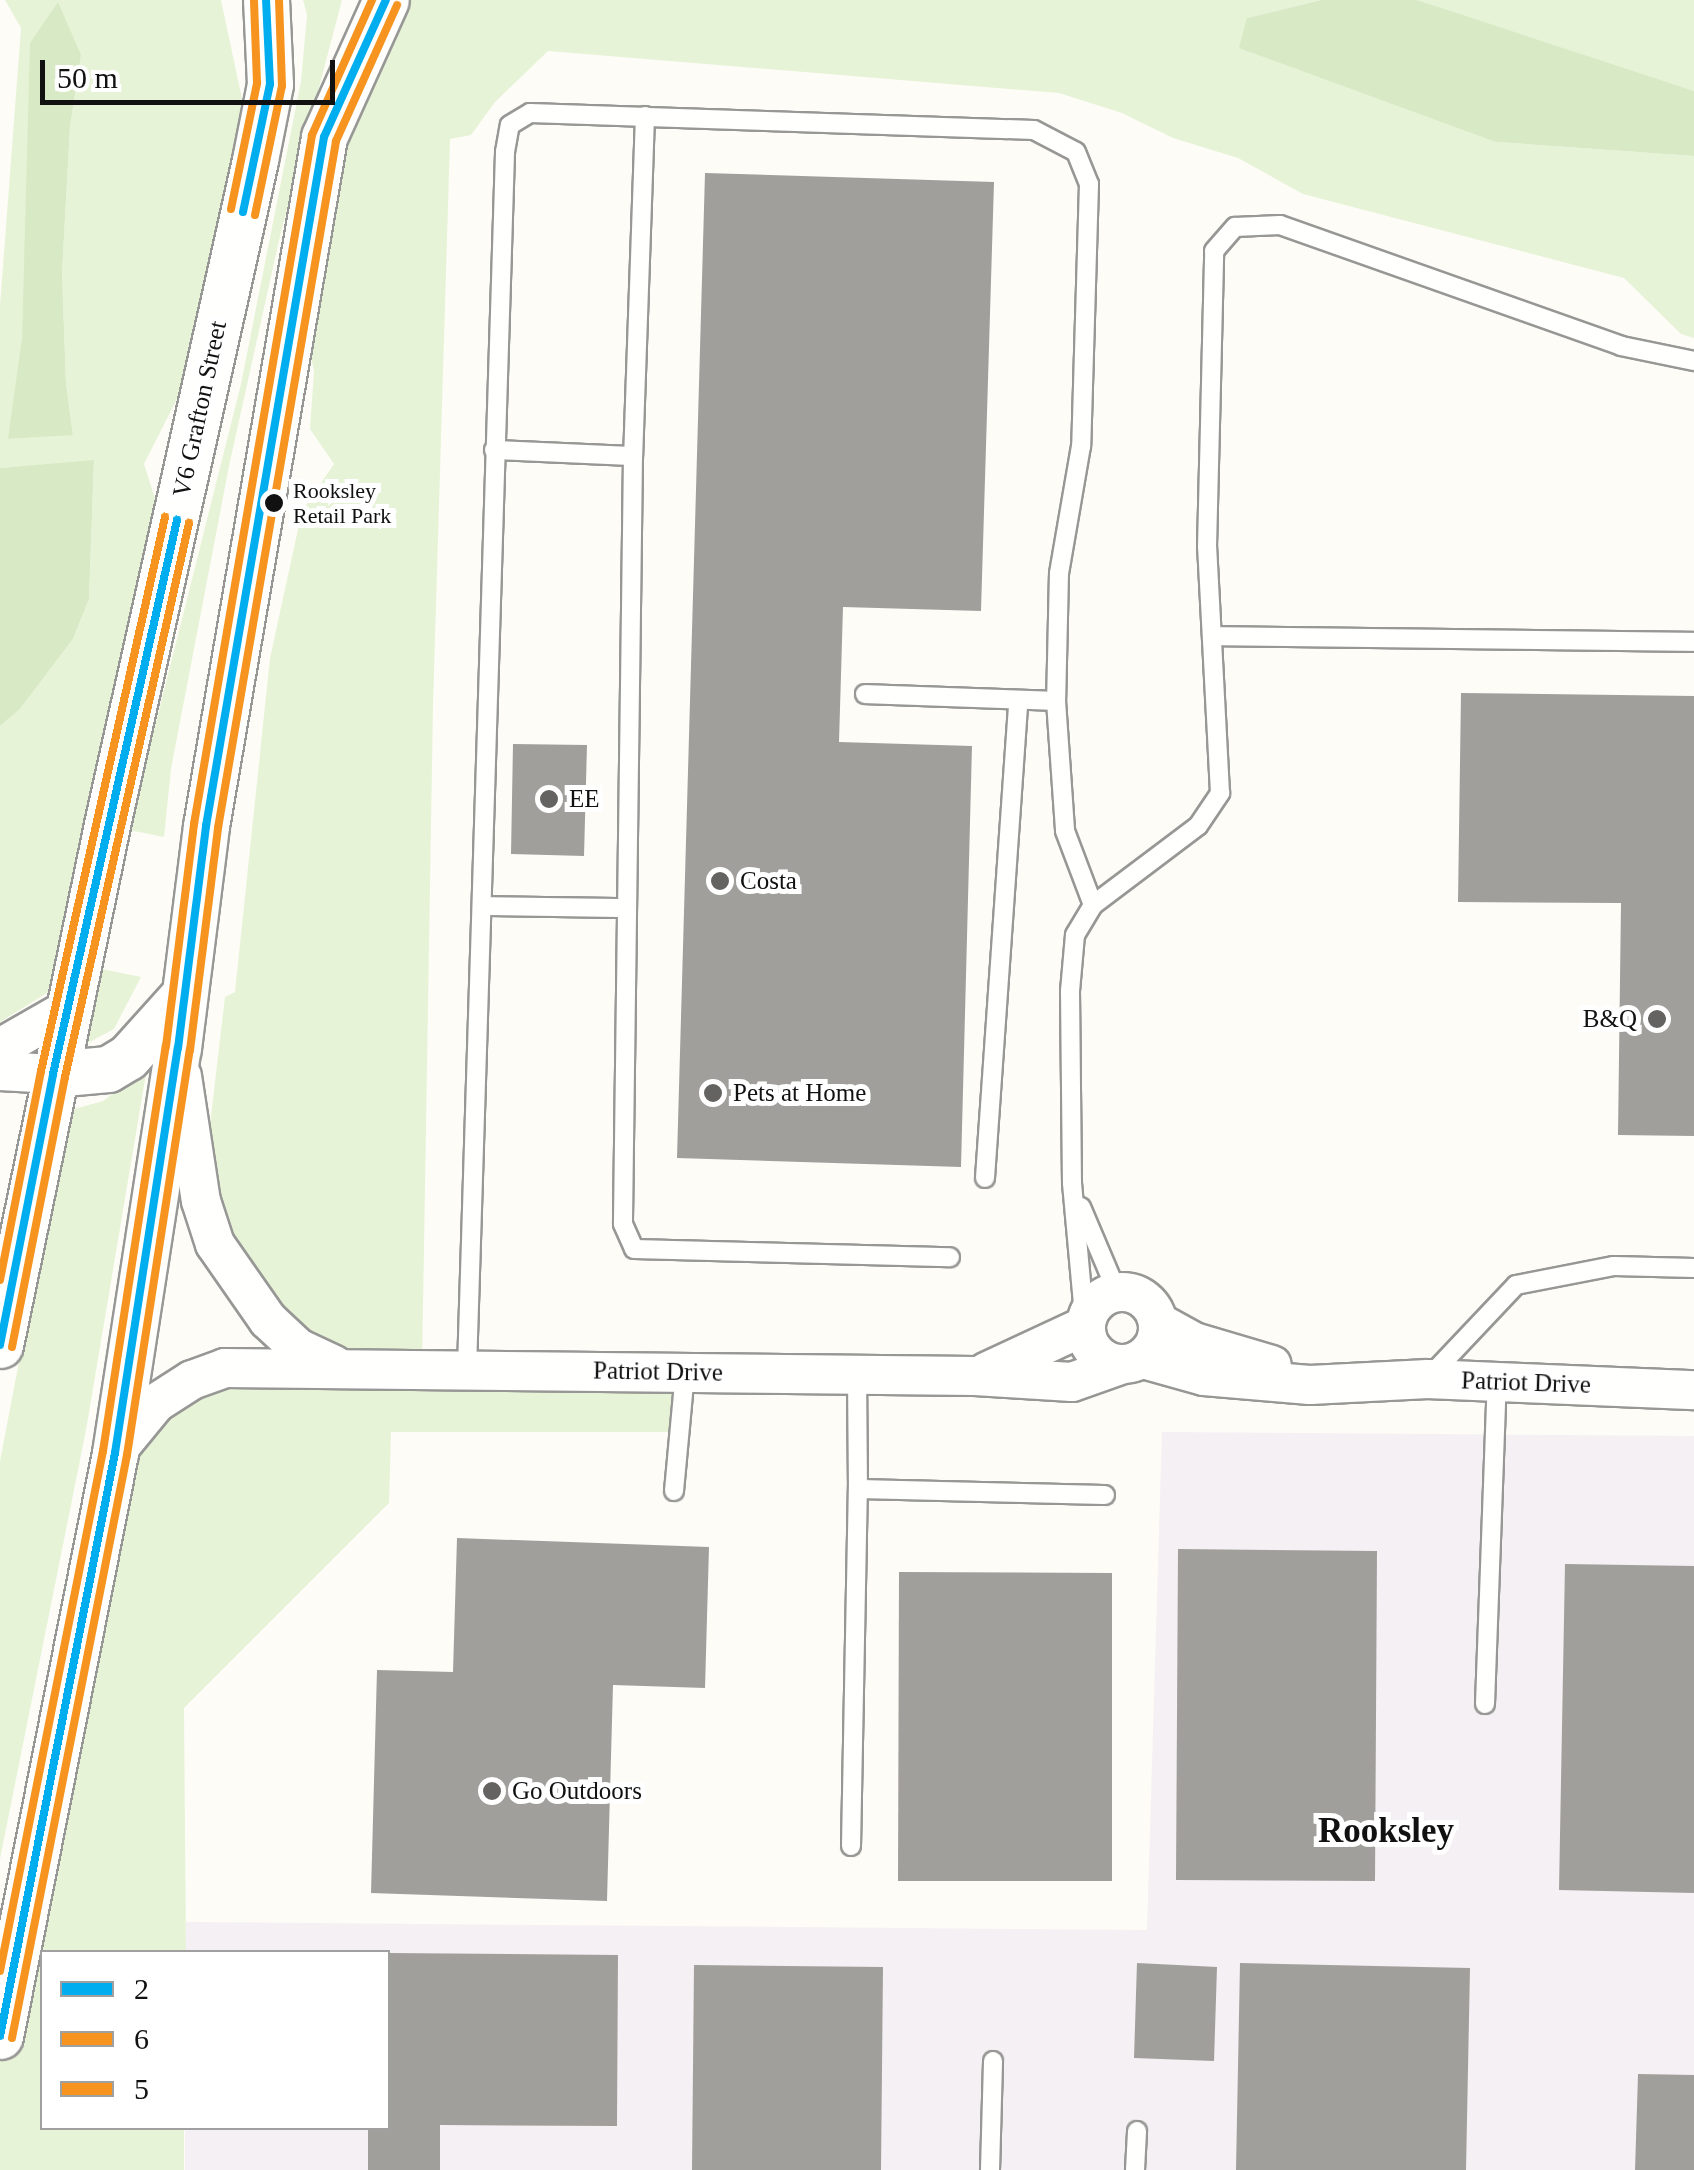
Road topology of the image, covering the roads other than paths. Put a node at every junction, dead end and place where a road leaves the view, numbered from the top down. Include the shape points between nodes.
1 (266, 0) edge
2 (386, 0) edge
3 (646, 116) junction
4 (1694, 361) edge
5 (494, 450) junction
6 (633, 456) junction
7 (1212, 636) junction
8 (1694, 642) edge
9 (864, 694) dead end
10 (1018, 701) junction
11 (1056, 701) junction
12 (1093, 905) junction
13 (482, 906) junction
14 (626, 908) junction
15 (183, 990) junction
16 (72, 992) junction
17 (0, 1048) edge
18 (178, 1048) junction
19 (0, 1071) edge
20 (53, 1074) junction
21 (985, 1178) dead end
22 (1072, 1184) junction
23 (950, 1256) dead end
24 (1694, 1268) edge
25 (1116, 1292) junction
26 (1158, 1322) junction
27 (1085, 1326) junction
28 (0, 1345) edge
29 (1131, 1362) junction
30 (340, 1368) junction
31 (466, 1370) junction
32 (686, 1372) junction
33 (857, 1374) junction
34 (975, 1376) junction
35 (1428, 1379) junction
36 (1358, 1382) junction
37 (1496, 1382) junction
38 (1694, 1390) edge
39 (115, 1453) junction
40 (858, 1488) junction
41 (674, 1491) dead end
42 (1104, 1495) dead end
43 (1485, 1704) dead end
44 (851, 1846) dead end
45 (0, 2036) edge
46 (993, 2061) dead end
47 (1137, 2131) dead end
48 (990, 2170) edge
49 (1135, 2170) edge

1 - 16 street, V6 Grafton Street via 270,84
2 - 15 street via 324,136
3 - 5 lane via 530,113 510,125
3 - 6 lane
3 - 11 lane via 1034,130 1076,152 1088,184 1082,446 1059,573
4 - 7 lane via 1621,346 1280,226 1236,227 1214,251 1207,547
5 - 6 lane
5 - 13 lane
6 - 14 lane
7 - 8 lane
7 - 12 lane via 1220,793 1198,826
9 - 10 lane
10 - 11 lane
10 - 21 lane
11 - 12 lane via 1065,832
12 - 22 lane via 1075,935 1070,992
13 - 14 lane
13 - 31 lane
14 - 23 lane via 623,1224 634,1249
15 - 18 street
15 - 20 street via 128,1057 108,1069
16 - 17 street
16 - 20 street, V6 Grafton Street
18 - 30 street, Patriot Drive via 201,1202 215,1244 268,1320 298,1348
18 - 39 street
19 - 20 street
20 - 28 street, V6 Grafton Street
22 - 25 lane
22 - 27 lane
24 - 35 lane via 1614,1266 1516,1286
25 - 26 street via 1141,1297
25 - 27 street via 1094,1304
26 - 29 street via 1154,1347
26 - 36 street, Patriot Drive via 1201,1344
27 - 29 street via 1102,1359
27 - 34 street, Patriot Drive
29 - 34 street, Patriot Drive via 1072,1382
29 - 36 street, Patriot Drive via 1204,1376
30 - 31 street, Patriot Drive
30 - 39 street, Patriot Drive via 225,1368 192,1380 156,1403
31 - 32 street, Patriot Drive
32 - 33 street, Patriot Drive
32 - 41 lane
33 - 34 street, Patriot Drive
33 - 40 lane
35 - 36 street, Patriot Drive
35 - 37 street, Patriot Drive
37 - 38 street, Patriot Drive
37 - 43 lane
39 - 45 street
40 - 42 lane
40 - 44 lane
46 - 48 lane
47 - 49 lane

